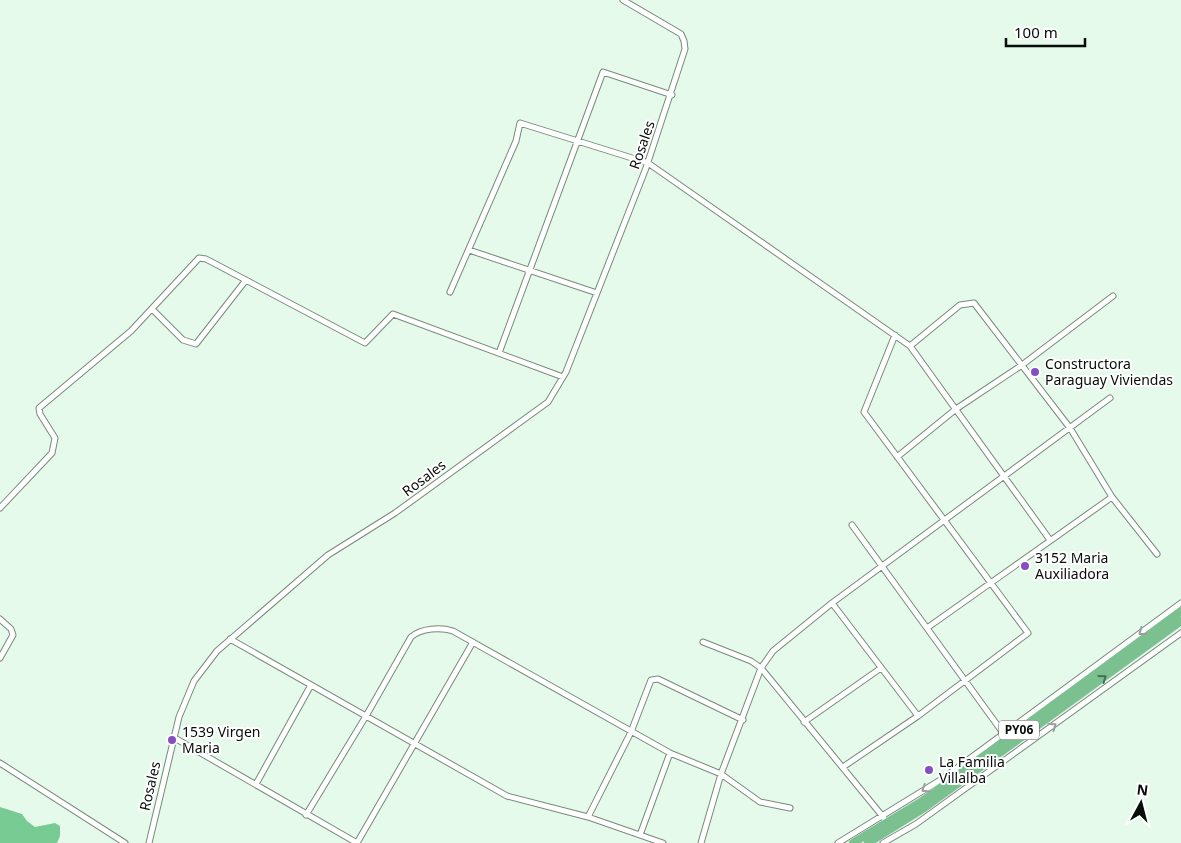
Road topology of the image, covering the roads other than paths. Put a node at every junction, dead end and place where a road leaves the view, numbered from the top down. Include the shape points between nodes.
1 (623, 0) edge
2 (672, 96) junction
3 (578, 141) junction
4 (648, 163) junction
5 (469, 250) junction
6 (529, 270) junction
7 (246, 280) junction
8 (450, 292) dead end
9 (597, 294) junction
10 (1113, 296) dead end
11 (153, 310) junction
12 (895, 335) junction
13 (910, 346) junction
14 (499, 353) junction
15 (1022, 365) junction
16 (563, 377) junction
17 (1110, 398) dead end
18 (956, 409) junction
19 (1070, 428) junction
20 (897, 457) junction
21 (1005, 476) junction
22 (1112, 497) junction
23 (0, 508) edge
24 (944, 520) junction
25 (852, 525) dead end
26 (1050, 540) junction
27 (1157, 554) dead end
28 (883, 565) junction
29 (992, 582) junction
30 (832, 603) junction
31 (1181, 603) edge
32 (1181, 611) edge
33 (0, 619) edge
34 (1181, 621) edge
35 (927, 628) junction
36 (1181, 633) edge
37 (230, 640) junction
38 (473, 642) junction
39 (703, 642) dead end
40 (0, 658) edge
41 (761, 668) junction
42 (881, 668) junction
43 (966, 680) junction
44 (311, 685) junction
45 (366, 716) junction
46 (918, 716) junction
47 (743, 720) junction
48 (804, 722) junction
49 (631, 732) junction
50 (173, 737) junction
51 (1007, 739) junction
52 (414, 743) junction
53 (670, 753) junction
54 (0, 763) edge
55 (843, 767) junction
56 (721, 774) junction
57 (256, 784) junction
58 (790, 808) dead end
59 (306, 815) junction
60 (882, 816) junction
61 (588, 817) junction
62 (893, 829) junction
63 (640, 835) junction
64 (125, 843) edge
65 (149, 843) edge
66 (357, 843) edge
67 (663, 843) edge
68 (701, 843) edge
69 (838, 843) edge
70 (853, 843) edge
71 (868, 843) edge
72 (884, 843) edge

1 - 2 street, Rosales via 680,34 684,40 685,49
2 - 3 street via 603,72
2 - 4 street, Rosales
3 - 4 street
3 - 5 street via 520,123 516,140
3 - 6 street
4 - 9 street, Rosales
4 - 12 street
5 - 6 street
5 - 8 street
6 - 9 street
6 - 14 street
7 - 11 street via 199,258
7 - 11 street via 196,344 183,340
7 - 14 street via 365,343 393,314
9 - 16 street, Rosales
10 - 15 street
11 - 23 street via 39,408 55,438 52,454
12 - 13 street
12 - 20 street via 864,412
13 - 15 street via 960,305 974,303
13 - 18 street
14 - 16 street
15 - 18 street
15 - 19 street
16 - 37 street, Rosales via 548,402 396,513 328,555
17 - 19 street
18 - 20 street
18 - 21 street
19 - 21 street
19 - 22 street
20 - 24 street
21 - 24 street
21 - 26 street
22 - 26 street
22 - 27 street
24 - 28 street
24 - 29 street
25 - 28 street
26 - 29 street
28 - 30 street
28 - 35 street
29 - 35 street
29 - 43 street via 1028,633
30 - 41 street via 773,651
30 - 42 street
31 -> 51 street
32 - 51 highway, PY06
33 - 40 street via 14,636
51 -> 34 highway, PY06
35 - 43 street
62 -> 36 street via 1008,759
37 - 44 street
37 - 50 street, Rosales via 194,681
38 - 45 street via 448,629 416,632
38 - 49 street
38 - 52 street
39 - 41 street
41 - 47 street
41 - 48 street
42 - 46 street
42 - 48 street
43 - 46 street
43 - 51 street
44 - 45 street
44 - 57 street
45 - 52 street
45 - 59 street
46 - 55 street
47 - 49 street via 655,679 649,683
47 - 56 street
48 - 55 street
49 - 53 street
49 - 61 street
50 - 57 street
50 - 65 street, Rosales
51 -> 60 street
51 - 62 highway, PY06
52 - 61 street via 507,796
52 - 66 street
53 - 56 street
53 - 63 street
54 - 64 street
55 - 60 street
56 - 58 street via 760,802
56 - 68 street
57 - 59 street
59 - 66 street
60 - 62 street
60 - 69 street
61 - 63 street
62 - 70 highway, PY06
62 - 71 highway, PY06
62 - 72 street
63 - 67 street

